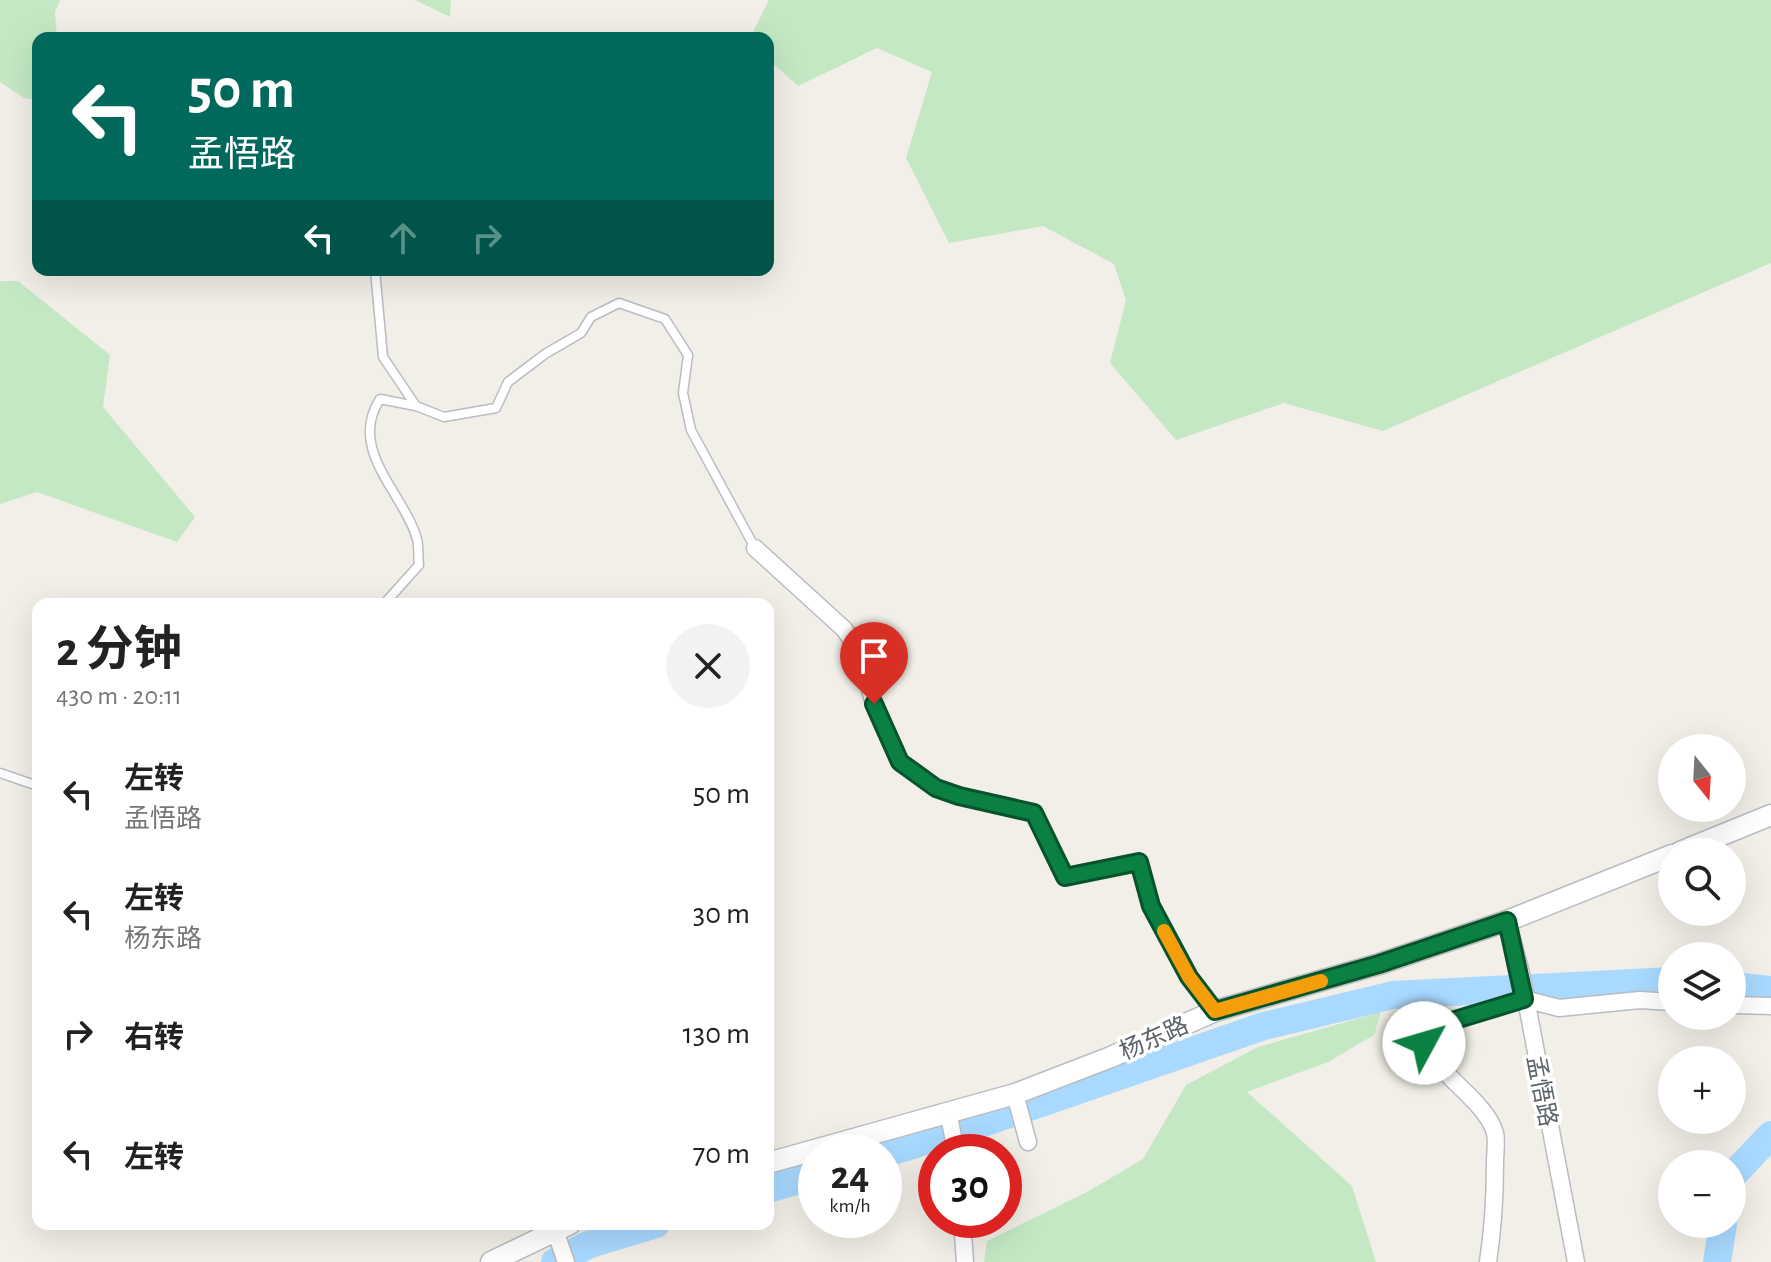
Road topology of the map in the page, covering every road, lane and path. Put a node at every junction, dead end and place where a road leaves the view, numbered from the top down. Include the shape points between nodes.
1 (376, 276) edge
2 (416, 406) junction
3 (755, 548) joint
4 (389, 598) edge
5 (0, 773) edge
6 (32, 784) edge
7 (1771, 815) edge
8 (1714, 838) edge
9 (1658, 861) edge
10 (1507, 921) junction
11 (1524, 999) junction
12 (1658, 1001) edge
13 (1746, 1005) edge
14 (1771, 1006) edge
15 (1215, 1011) junction
16 (1015, 1094) junction
17 (948, 1117) junction
18 (952, 1134) edge
19 (1028, 1142) dead end
20 (774, 1161) edge
21 (557, 1230) edge
22 (563, 1230) edge
23 (963, 1238) edge
24 (491, 1262) edge
25 (566, 1262) edge
26 (965, 1262) edge
27 (1488, 1262) edge
28 (1576, 1262) edge

1 - 2 lane via 383,357
2 - 3 lane via 444,417 496,408 508,382 581,333 591,317 619,303 665,319 688,355 683,393 691,430
2 - 4 lane via 380,399 371,412 371,452 417,539 419,565
3 - 15 street via 844,629 860,652 874,704 900,762 936,788 1034,813 1065,877 1139,862 1151,906 1189,977
5 - 6 lane
7 - 8 street
9 - 10 street, 杨东路
10 - 11 street, 孟悟路
10 - 15 street, 杨东路
11 - 12 street via 1559,1008
11 - 27 street via 1424,1034 1424,1043 1483,1111 1495,1133 1495,1213
11 - 28 street, 孟悟路
13 - 14 street
15 - 16 street, 杨东路
16 - 17 street, 杨东路
16 - 19 street
17 - 18 street
17 - 20 street, 杨东路
21 - 24 street
22 - 25 street
23 - 26 street

